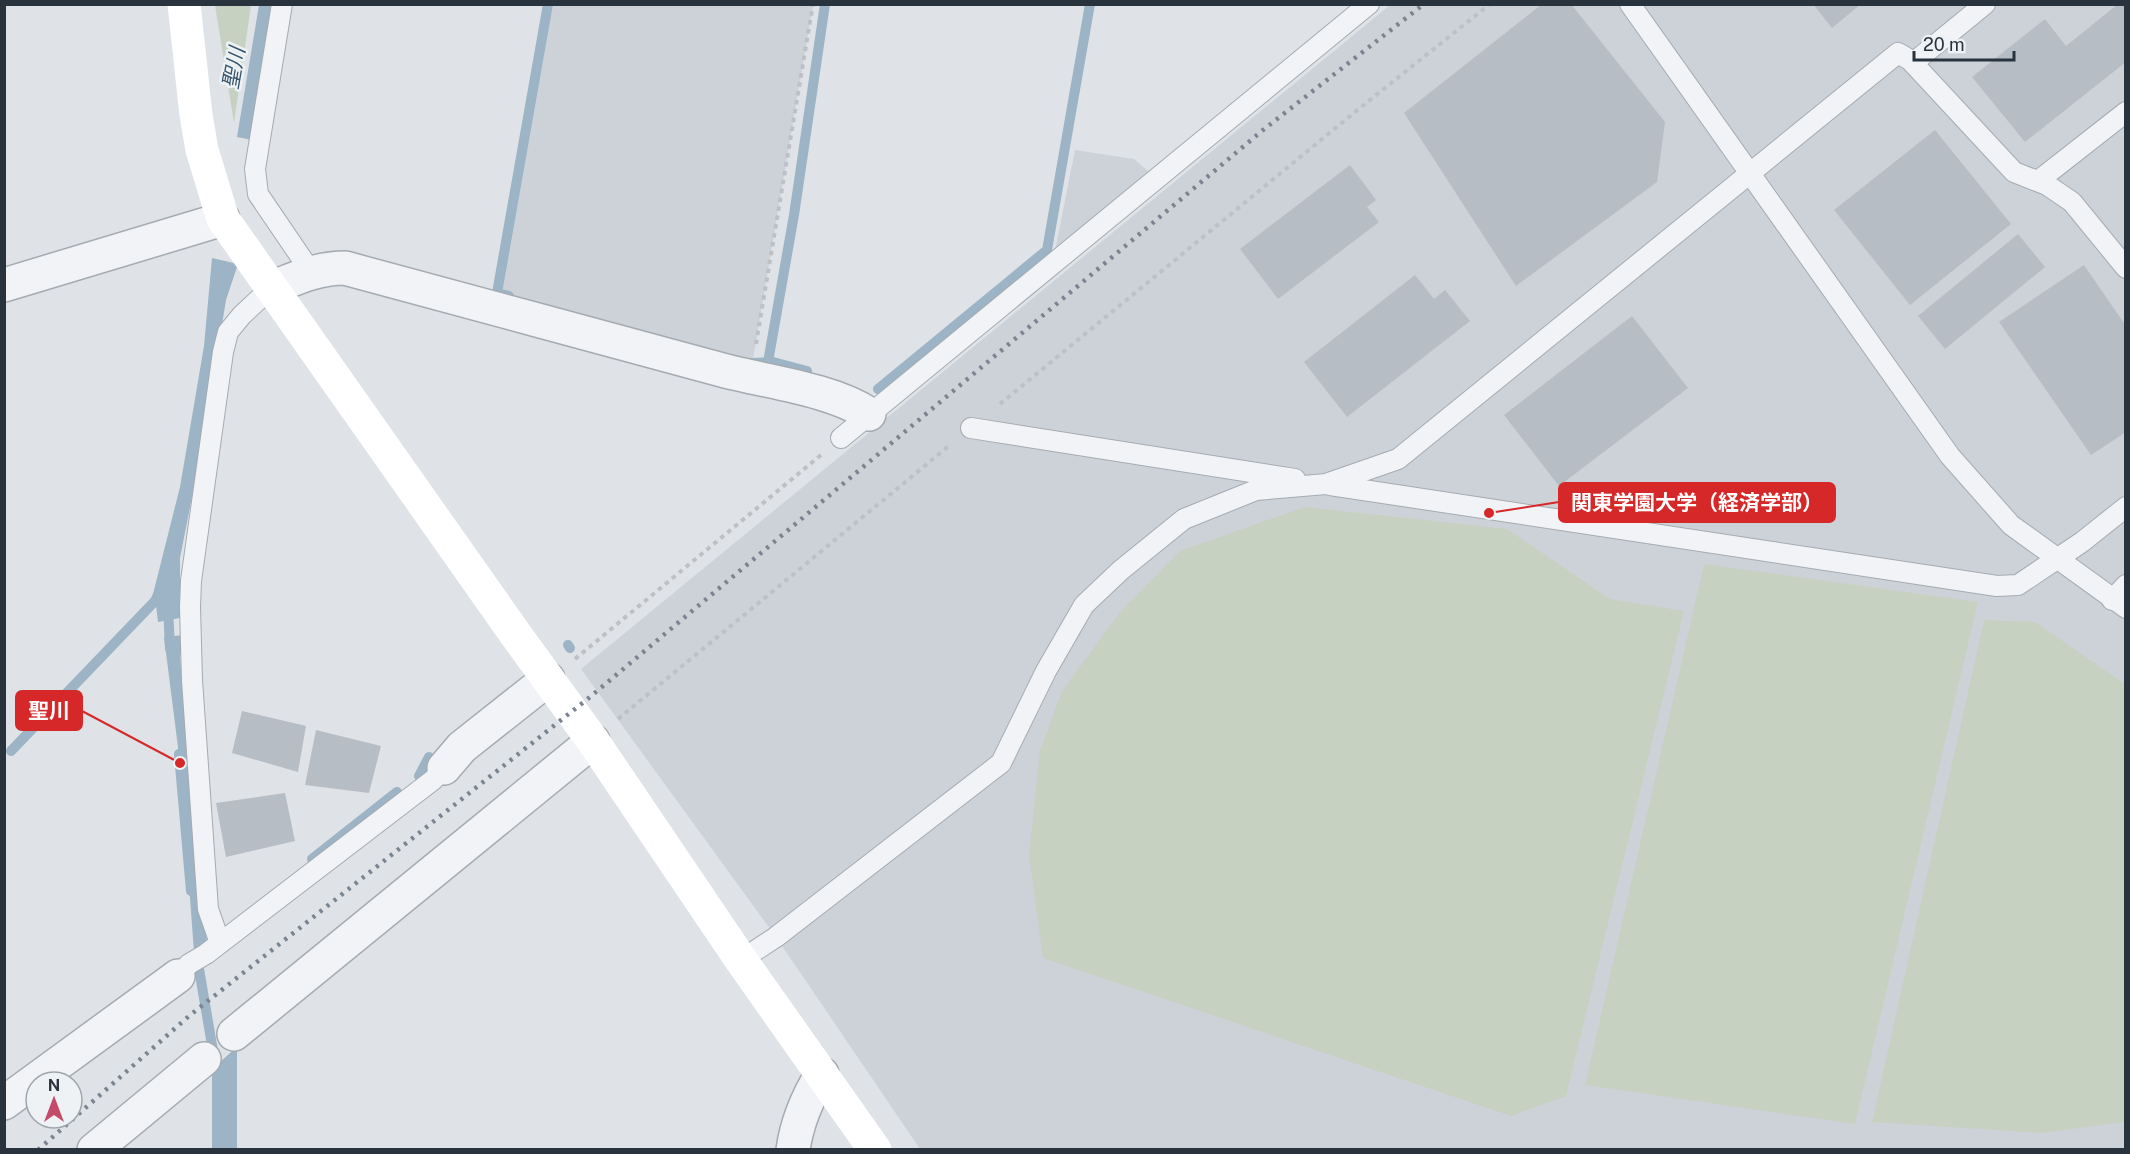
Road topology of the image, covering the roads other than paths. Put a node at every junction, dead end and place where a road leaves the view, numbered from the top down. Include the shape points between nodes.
1 (184, 4) edge
2 (282, 4) edge
3 (1369, 4) edge
4 (1630, 4) edge
5 (1985, 4) edge
6 (1913, 63) junction
7 (2126, 112) edge
8 (1750, 172) junction
9 (2038, 182) junction
10 (223, 219) junction
11 (2126, 268) edge
12 (311, 272) junction
13 (4, 285) edge
14 (271, 288) junction
15 (869, 414) junction
16 (971, 428) road end
17 (841, 438) road end
18 (1326, 484) junction
19 (2126, 507) edge
20 (2058, 558) junction
21 (2126, 585) edge
22 (2119, 604) edge
23 (557, 672) junction
24 (603, 735) junction
25 (444, 768) joint
26 (213, 949) junction
27 (741, 960) junction
28 (183, 970) joint
29 (234, 1034) dead end
30 (204, 1059) dead end
31 (822, 1074) junction
32 (4, 1103) edge
33 (94, 1149) edge
34 (793, 1149) edge
35 (875, 1149) edge

1 - 10 street via 202,150
2 - 12 lane via 255,169 258,194
3 - 15 lane
4 - 8 lane
5 - 6 lane
6 - 8 lane via 1898,53
6 - 9 lane via 2014,172
7 - 9 lane
8 - 18 lane via 1398,459
8 - 20 lane via 1950,456 2011,525
9 - 11 lane via 2072,201
10 - 13 street
10 - 14 street
12 - 14 street
12 - 15 street via 345,268 751,378 828,395 855,404
14 - 23 street
14 - 26 lane via 228,332 191,581 192,680
15 - 17 lane
16 - 18 lane
18 - 20 lane via 1997,586 2018,585
18 - 27 lane via 1256,490 1184,519 1121,570 1084,605 1001,763
19 - 20 lane
20 - 22 lane
21 - 22 lane
23 - 24 street
23 - 25 street via 462,747
24 - 27 street
24 - 29 street
25 - 26 lane
26 - 28 lane
27 - 31 street
28 - 32 street
30 - 33 street
31 - 34 street via 806,1100
31 - 35 street

